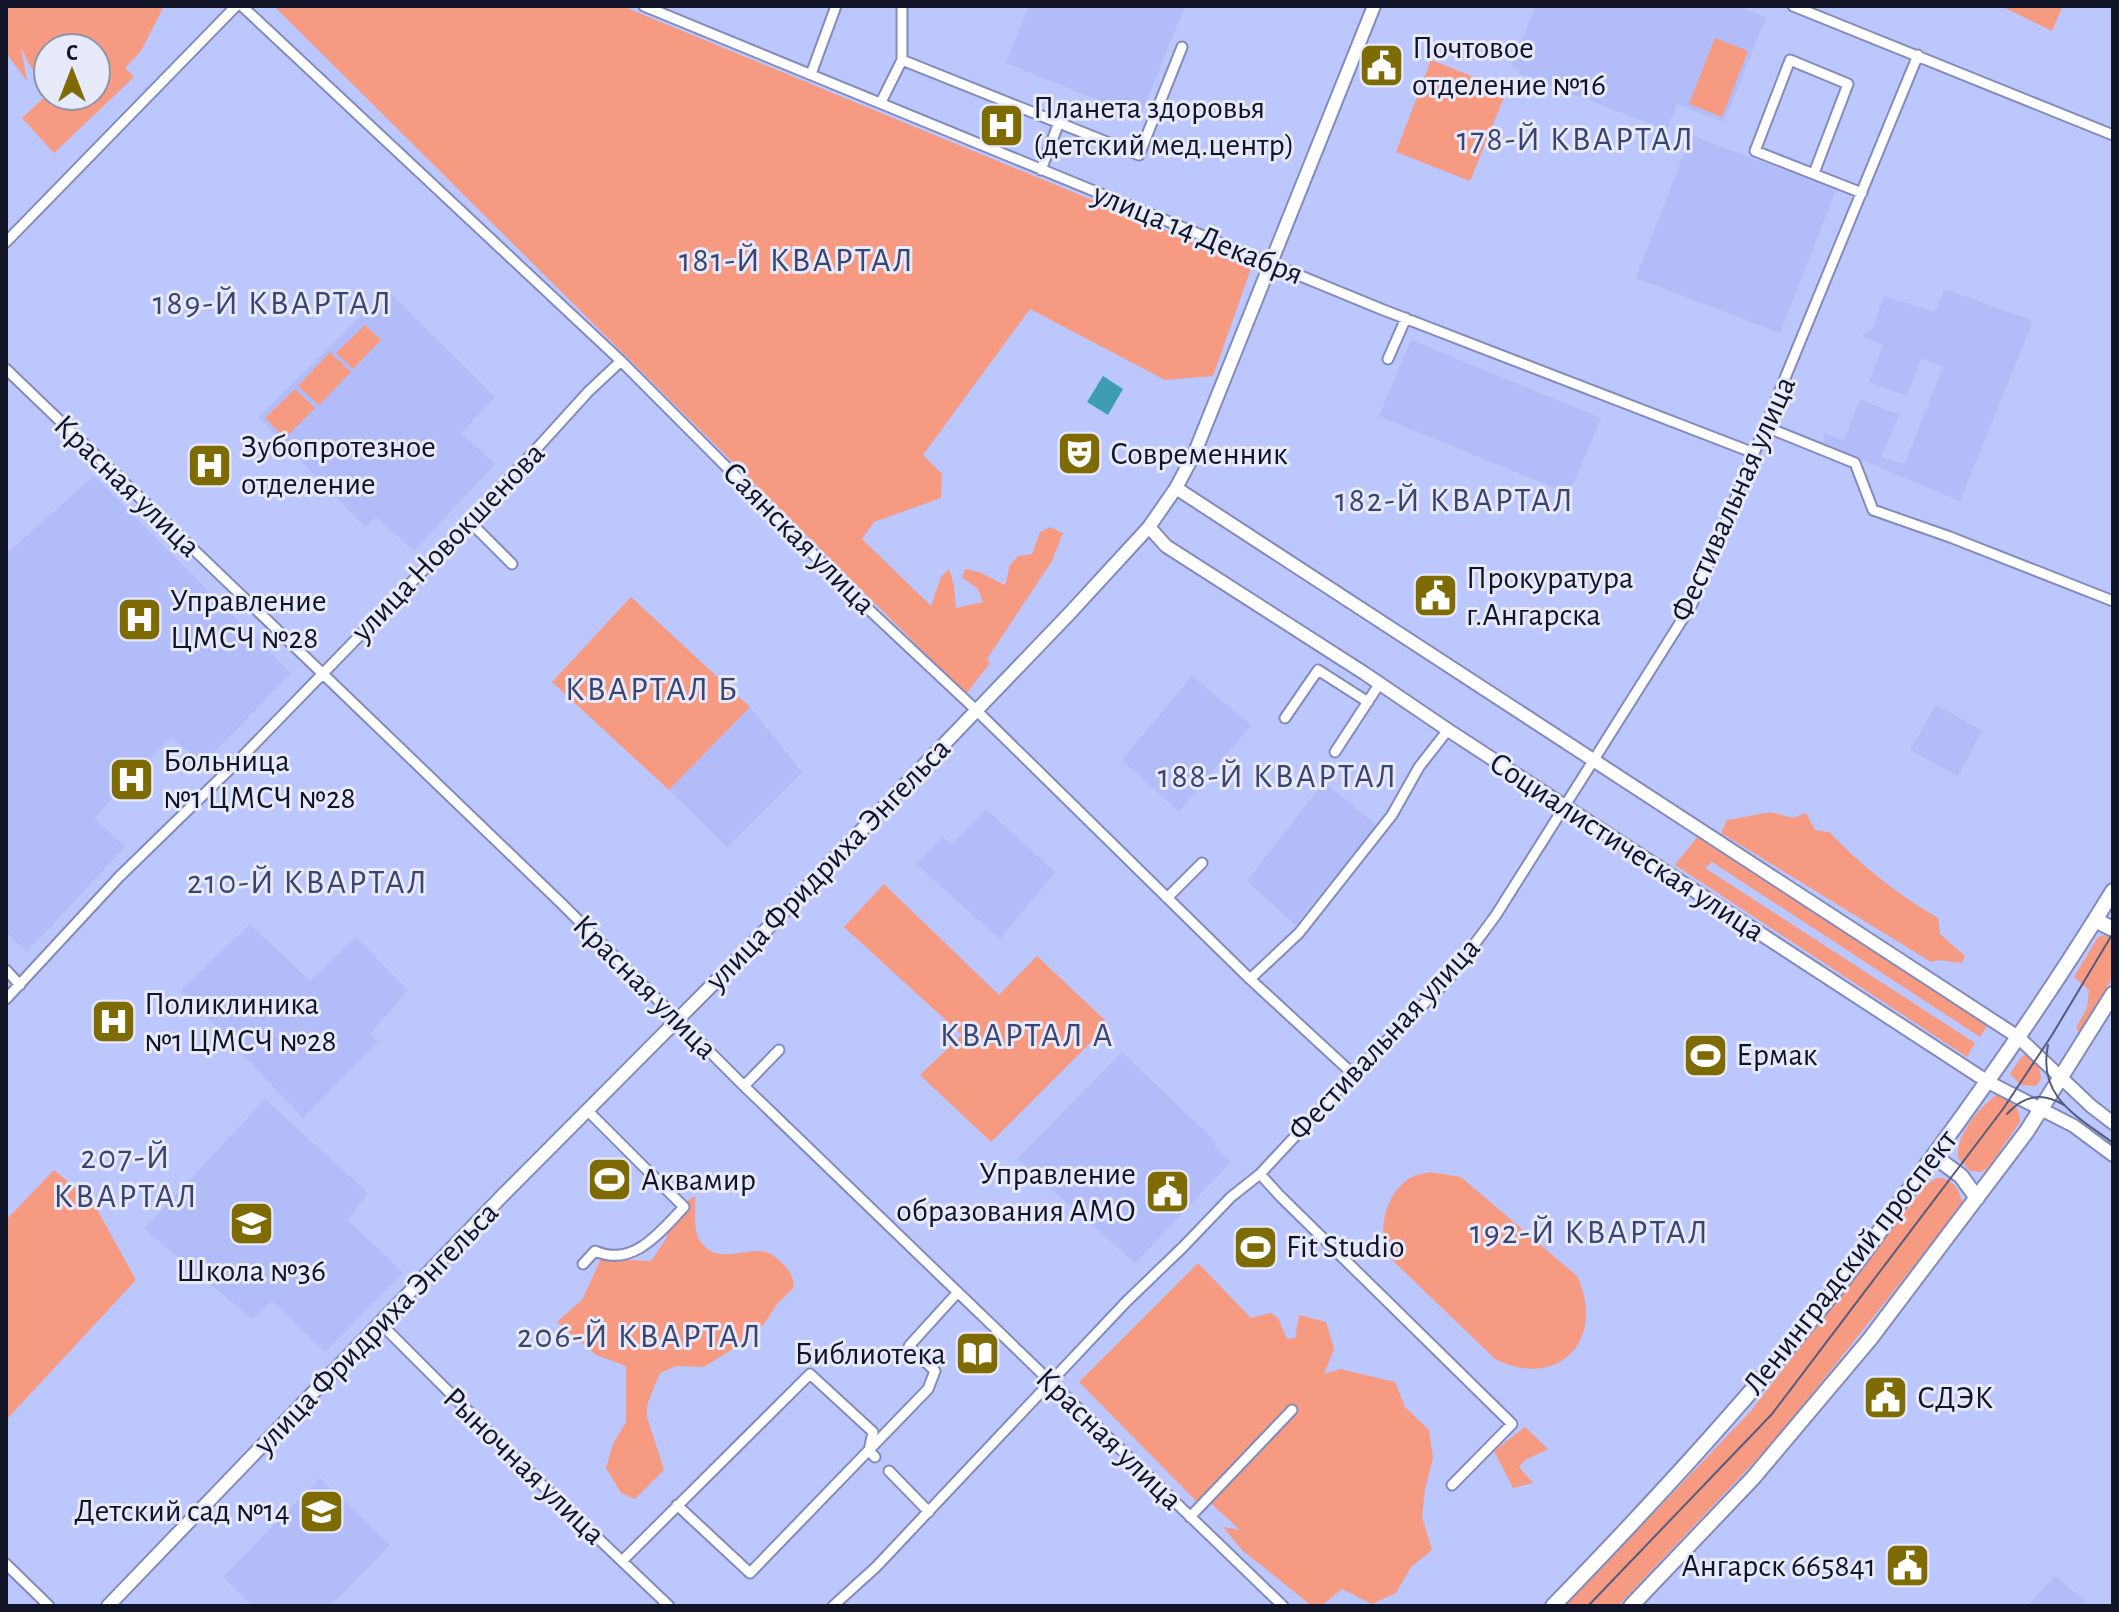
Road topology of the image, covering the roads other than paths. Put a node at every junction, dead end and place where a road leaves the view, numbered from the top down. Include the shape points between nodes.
1 (239, 6) edge
2 (644, 6) edge
3 (836, 6) edge
4 (902, 6) edge
5 (1374, 6) edge
6 (1793, 6) edge
7 (1182, 47) dead end
8 (1918, 55) junction
9 (902, 60) junction
10 (811, 74) junction
11 (881, 102) junction
12 (1059, 122) junction
13 (2113, 135) edge
14 (1041, 170) junction
15 (1814, 173) junction
16 (1862, 193) junction
17 (6, 242) edge
18 (1271, 263) junction
19 (1406, 318) junction
20 (1388, 359) dead end
21 (621, 361) junction
22 (6, 369) edge
23 (1766, 427) junction
24 (1754, 453) junction
25 (1176, 488) junction
26 (470, 522) junction
27 (1149, 527) junction
28 (512, 564) dead end
29 (2113, 601) edge
30 (322, 673) junction
31 (1380, 683) junction
32 (1368, 702) junction
33 (975, 709) junction
34 (1285, 718) dead end
35 (1448, 730) junction
36 (1335, 752) dead end
37 (1594, 761) junction
38 (1565, 806) junction
39 (1202, 863) dead end
40 (2113, 891) edge
41 (1167, 898) junction
42 (2095, 920) junction
43 (2113, 929) edge
44 (6, 970) edge
45 (1250, 979) junction
46 (20, 985) junction
47 (2113, 994) edge
48 (6, 999) edge
49 (679, 1020) junction
50 (2018, 1037) junction
51 (779, 1050) dead end
52 (1353, 1074) junction
53 (2061, 1076) junction
54 (1988, 1082) junction
55 (744, 1086) junction
56 (2042, 1109) junction
57 (587, 1110) junction
58 (2113, 1123) edge
59 (2113, 1155) edge
60 (1934, 1156) junction
61 (1260, 1174) junction
62 (1977, 1198) junction
63 (583, 1264) dead end
64 (958, 1292) junction
65 (381, 1324) junction
66 (1052, 1383) junction
67 (1292, 1410) dead end
68 (872, 1454) junction
69 (889, 1471) dead end
70 (1452, 1485) dead end
71 (677, 1505) junction
72 (929, 1512) junction
73 (1190, 1517) junction
74 (622, 1561) junction
75 (6, 1564) edge
76 (49, 1606) edge
77 (108, 1606) edge
78 (669, 1606) edge
79 (833, 1606) edge
80 (1283, 1606) edge
81 (1553, 1606) edge
82 (1631, 1606) edge

1 - 17 street
1 - 21 street, Саянская улица
2 - 10 street, улица 14 Декабря
3 - 10 street
4 - 9 street
5 - 18 street, улица Фридриха Энгельса
6 - 8 street
7 - 12 street via 1139,155
8 - 13 street
8 - 16 street, Фестивальная улица
9 - 11 street
9 - 12 street
10 - 11 street, улица 14 Декабря
11 - 14 street, улица 14 Декабря
12 - 14 street
14 - 18 street, улица 14 Декабря
15 - 15 street via 1755,151 1790,60 1848,84
15 - 16 street
16 - 23 street, Фестивальная улица
18 - 19 street, улица 14 Декабря
18 - 25 street, улица Фридриха Энгельса
19 - 20 street
19 - 24 street, улица 14 Декабря
21 - 26 street, улица Новокшенова
21 - 33 street, Саянская улица
22 - 30 street, Красная улица
23 - 24 street, Фестивальная улица
23 - 29 street via 1855,463 1873,510
24 - 37 street, Фестивальная улица via 1692,604
25 - 27 street, улица Фридриха Энгельса
25 - 37 street, Социалистическая улица
26 - 28 street
26 - 30 street, улица Новокшенова
27 - 31 street, Социалистическая улица via 1166,546
27 - 33 street, улица Фридриха Энгельса
30 - 46 street, улица Новокшенова
30 - 49 street, Красная улица
31 - 32 street
31 - 35 street, Социалистическая улица
32 - 34 street via 1318,670
32 - 36 street
33 - 41 street, Саянская улица
33 - 49 street, улица Фридриха Энгельса
35 - 38 street, Социалистическая улица
35 - 45 street via 1392,815 1299,933
37 - 38 street, Фестивальная улица
37 - 50 street, Социалистическая улица
38 - 52 street, Фестивальная улица via 1448,980
38 - 54 street, Социалистическая улица
39 - 41 street
40 - 42 main road, Ленинградский проспект
41 - 45 street, Саянская улица
42 - 43 main road
42 - 50 main road, Ленинградский проспект
44 - 46 street
45 - 52 street, Саянская улица
46 - 48 street, улица Новокшенова
47 - 53 main road, Ленинградский проспект
49 - 55 street, Красная улица
49 - 57 street, улица Фридриха Энгельса
50 - 53 street, Социалистическая улица
50 - 54 main road, Ленинградский проспект
51 - 55 street
52 - 61 street, Фестивальная улица
53 - 56 main road, Ленинградский проспект
53 - 58 street, Социалистическая улица
54 - 56 street, Социалистическая улица
54 - 60 main road, Ленинградский проспект
55 - 64 street, Красная улица
56 - 59 street, Социалистическая улица
56 - 62 main road, Ленинградский проспект
57 - 63 street via 684,1207 643,1248 606,1256 595,1251
57 - 65 street, улица Фридриха Энгельса
60 - 62 main road via 1961,1176
60 - 81 main road, Ленинградский проспект via 1852,1269 1778,1358 1632,1525
61 - 66 street, Фестивальная улица via 1126,1302
61 - 70 street via 1512,1424
62 - 82 main road, Ленинградский проспект via 1870,1339 1763,1466
64 - 66 street, Красная улица
64 - 68 street via 909,1346 935,1371 928,1389
65 - 74 street, Рыночная улица
65 - 77 street, улица Фридриха Энгельса
66 - 72 street, Фестивальная улица
66 - 73 street, Красная улица
67 - 73 street
68 - 71 street via 750,1573
68 - 71 street via 873,1432 810,1374
69 - 72 street
71 - 74 street
72 - 79 street, Фестивальная улица
73 - 80 street, Красная улица
74 - 78 street, Рыночная улица
75 - 76 street

